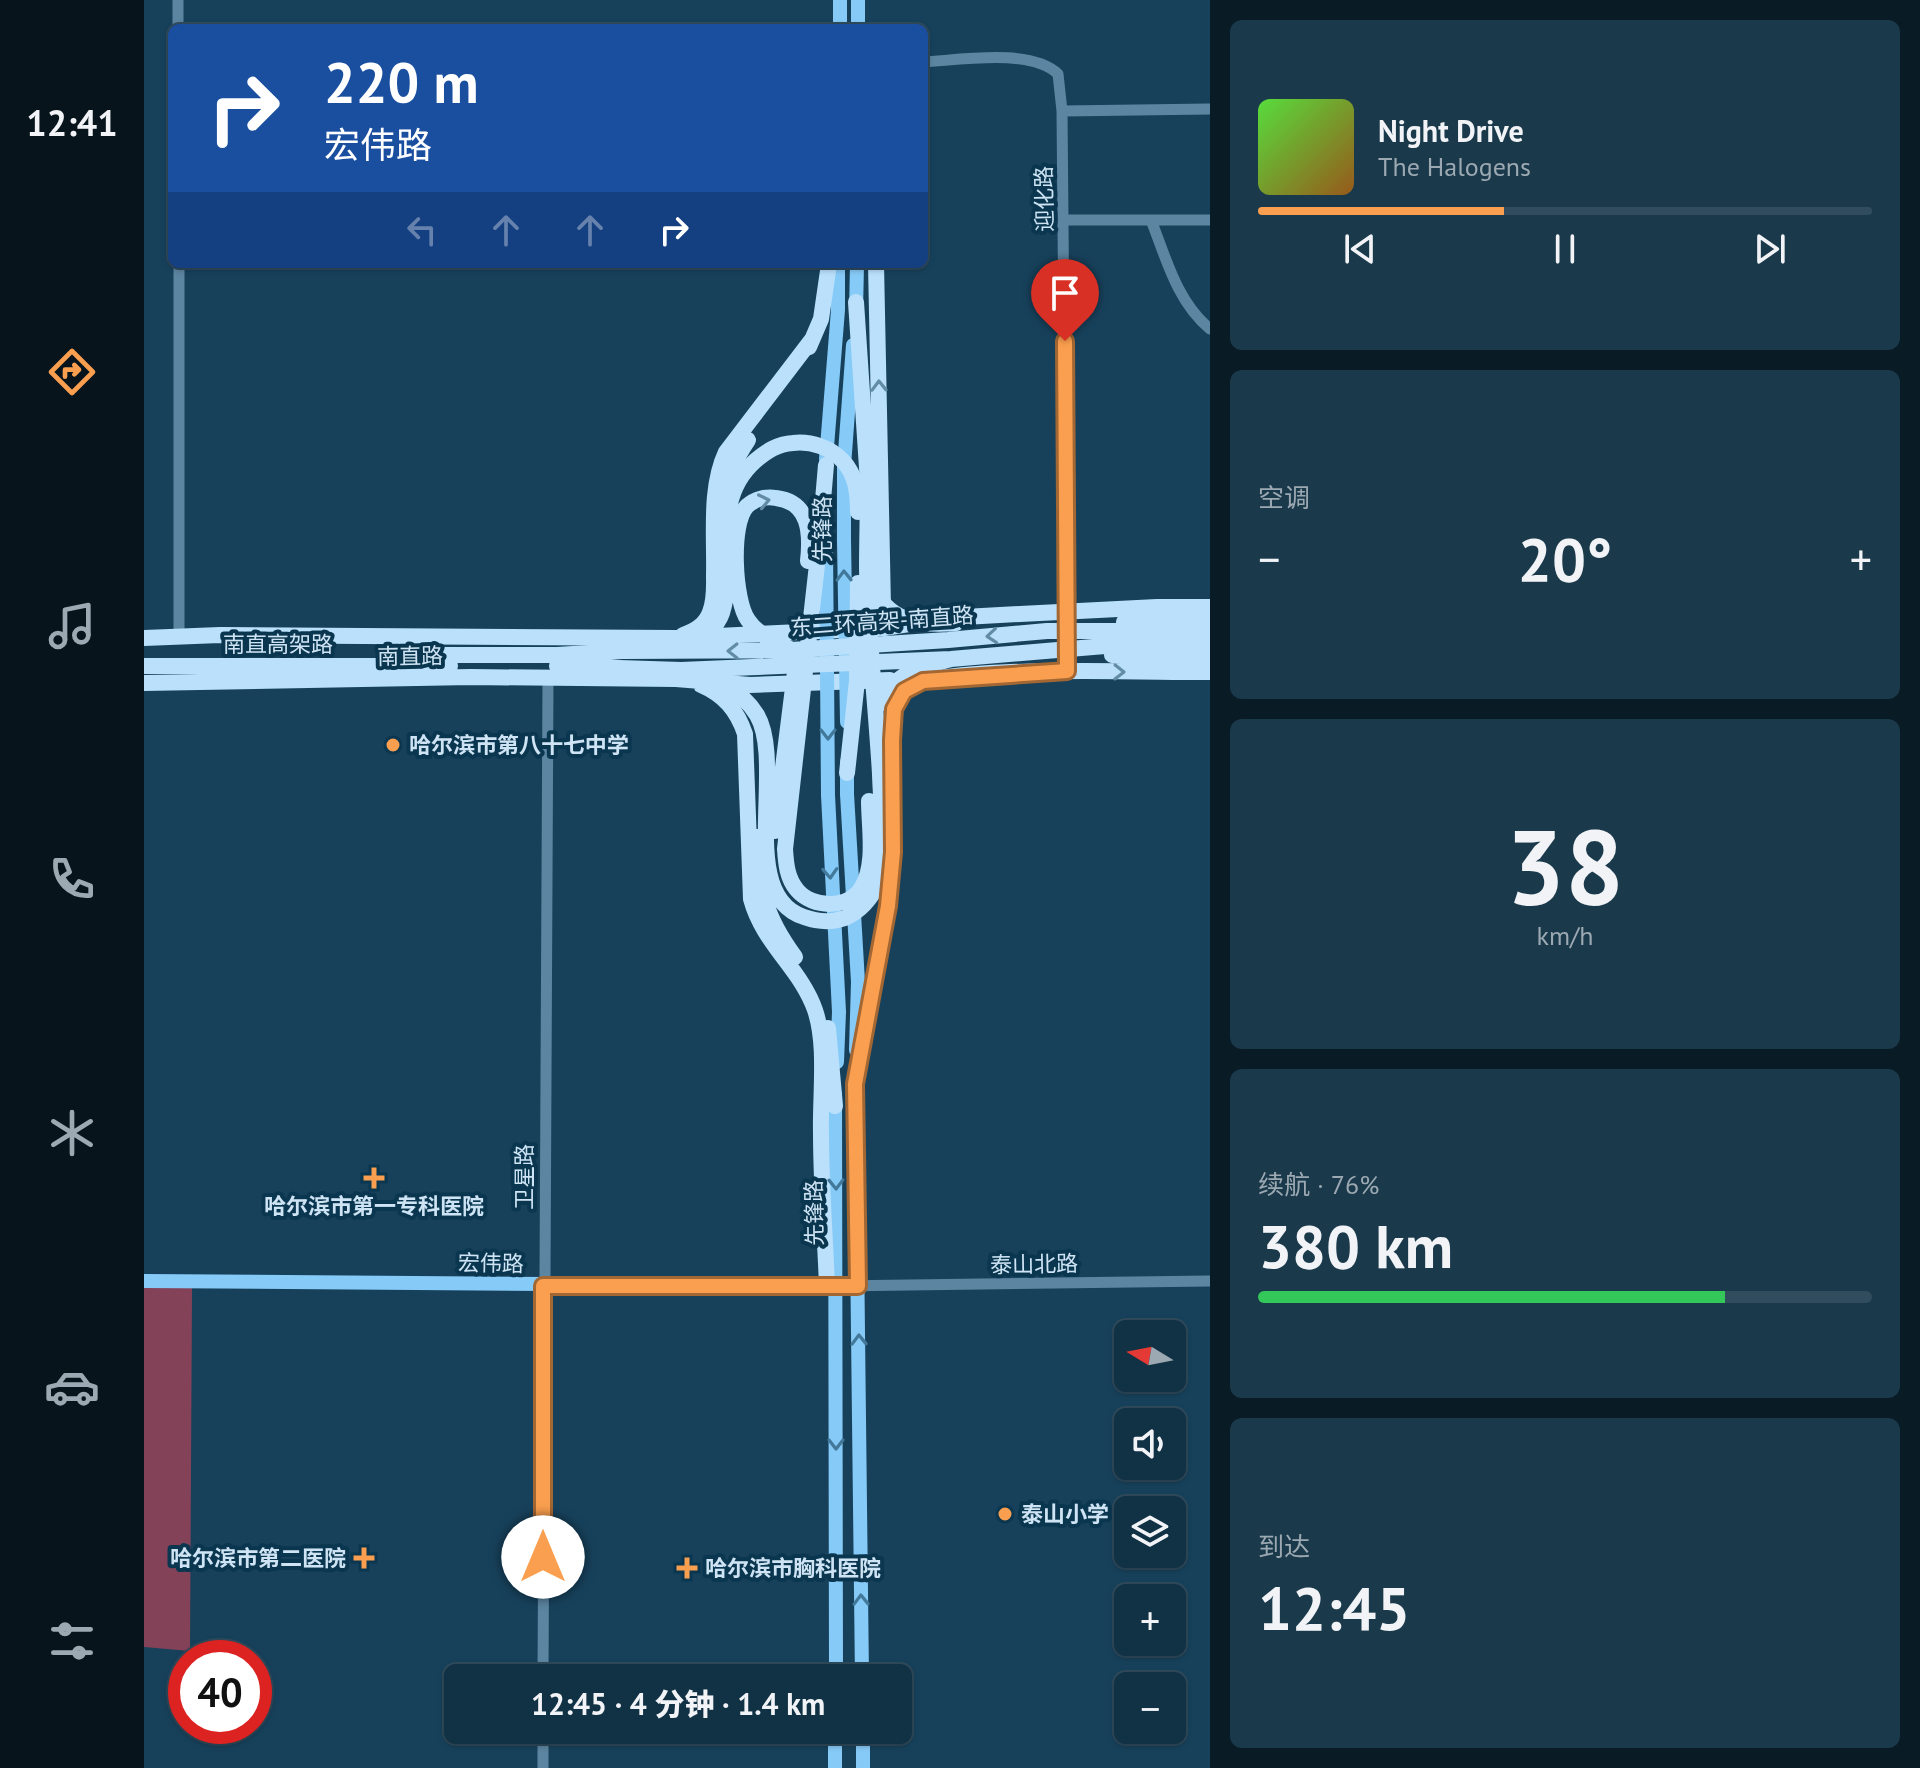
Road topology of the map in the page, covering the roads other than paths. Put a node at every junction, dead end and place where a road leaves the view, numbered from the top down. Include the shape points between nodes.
1 (178, 0) edge
2 (840, 0) edge
3 (858, 0) edge
4 (178, 24) edge
5 (840, 24) edge
6 (858, 24) edge
7 (928, 62) edge
8 (1210, 109) edge
9 (1062, 111) junction
10 (1065, 220) junction
11 (1151, 220) junction
12 (1210, 220) edge
13 (179, 268) edge
14 (823, 268) edge
15 (828, 268) edge
16 (838, 268) edge
17 (857, 268) edge
18 (876, 268) edge
19 (856, 302) junction
20 (822, 312) junction
21 (1210, 329) edge
22 (813, 338) junction
23 (826, 465) joint
24 (725, 523) junction
25 (822, 545) junction
26 (875, 573) junction
27 (1210, 607) edge
28 (1060, 613) junction
29 (1210, 618) edge
30 (951, 621) junction
31 (884, 628) junction
32 (1047, 631) junction
33 (1210, 631) edge
34 (220, 635) junction
35 (144, 638) edge
36 (179, 638) junction
37 (1210, 644) edge
38 (678, 645) junction
39 (1051, 649) junction
40 (791, 650) junction
41 (622, 651) junction
42 (144, 655) edge
43 (951, 659) junction
44 (1210, 660) edge
45 (144, 666) edge
46 (554, 666) junction
47 (626, 670) junction
48 (1067, 671) junction
49 (1210, 672) edge
50 (678, 674) junction
51 (144, 680) edge
52 (890, 680) junction
53 (904, 691) junction
54 (747, 702) junction
55 (847, 773) junction
56 (767, 912) junction
57 (855, 1084) junction
58 (835, 1106) junction
59 (144, 1281) edge
60 (1210, 1281) edge
61 (543, 1286) junction
62 (832, 1286) junction
63 (858, 1286) junction
64 (543, 1664) edge
65 (836, 1664) edge
66 (862, 1664) edge
67 (543, 1744) edge
68 (835, 1744) edge
69 (863, 1744) edge
70 (543, 1768) edge
71 (835, 1768) edge
72 (863, 1768) edge

1 - 4 street
2 - 5 main road
3 - 6 main road
7 - 9 street, 迎化路 via 1042,62 1058,74
8 - 9 street
9 - 10 street, 迎化路
10 - 11 street
10 - 28 street, 迎化路
11 - 12 street
11 - 21 street via 1178,290
13 - 36 street
14 - 20 highway
15 - 20 highway
16 - 23 main road, 先锋路
17 - 19 main road, 先锋路
26 -> 18 highway
19 - 26 highway, bridge
55 -> 19 main road, 先锋路, bridge via 844,466
20 - 22 highway
22 - 24 highway, bridge via 786,390 734,461
22 - 38 highway via 726,452 715,505 714,599 710,614
23 - 25 highway
24 - 38 highway, bridge via 723,610 714,628
24 - 55 highway, bridge via 749,466 768,449 818,445 836,454 855,479 857,681
25 - 43 highway, bridge via 785,849 787,871 806,898 839,904 863,886 869,861 873,715 894,681
25 -> 58 main road, 先锋路, bridge via 839,1012
26 - 30 highway, bridge via 880,600 896,616 920,624
26 - 31 highway
26 - 54 highway, bridge via 881,853 877,886 851,915 812,920 797,915 777,895 768,868 765,741
27 - 28 highway
28 - 30 highway
28 - 48 street, 迎化路
29 - 32 highway, bridge via 1166,617
30 - 31 highway
31 - 38 highway
31 - 52 highway
32 - 33 highway, 东二环高架-南直路, bridge
32 -> 40 highway, 东二环高架-南直路, bridge
34 - 36 highway, 南直路
34 - 38 highway, 南直路
34 - 41 highway, bridge via 245,642 556,644
35 - 36 highway, 南直路
37 - 39 highway, 东二环高架-南直路, bridge
40 -> 38 highway, 东二环高架-南直路, bridge
38 - 41 highway, 东二环高架-南直路, bridge
38 - 50 street
39 - 43 highway, 东二环高架-南直路, bridge
39 - 44 highway, bridge
40 -> 56 highway, bridge via 749,623 738,596 740,519 748,506 766,497 797,506 810,534
41 - 46 highway, 东二环高架-南直路, bridge
42 - 46 highway, 南直高架路
43 - 50 highway, 东二环高架-南直路, bridge
45 - 46 highway, 南直高架路
46 - 47 highway, 东二环高架-南直路, bridge
46 - 50 highway, 南直路
46 - 51 highway, 南直路
46 - 61 street, 卫星路
47 - 50 highway, 东二环高架-南直路, bridge
47 - 51 highway, bridge via 589,676
48 -> 49 highway
48 - 53 highway via 950,677 923,681
50 - 52 highway via 750,685
50 - 54 highway, bridge via 727,686
50 - 62 highway via 728,701 739,717 745,734 751,899 765,935 806,991 818,1022 821,1204
52 - 53 highway
53 - 57 highway via 894,709 888,906
54 - 56 highway, bridge via 755,747 760,887
55 - 57 main road, 先锋路, bridge via 858,982
56 - 58 highway via 825,1008
57 - 63 main road, 先锋路
58 -> 62 main road, 先锋路
59 - 61 main road, 宏伟路
60 - 63 street, 泰山北路
61 - 62 main road, 宏伟路
61 - 64 street, 卫星路
62 - 63 street, 泰山北路
62 -> 65 main road, 先锋路
66 -> 63 main road, 先锋路
67 - 70 street
68 - 71 main road
69 - 72 main road

